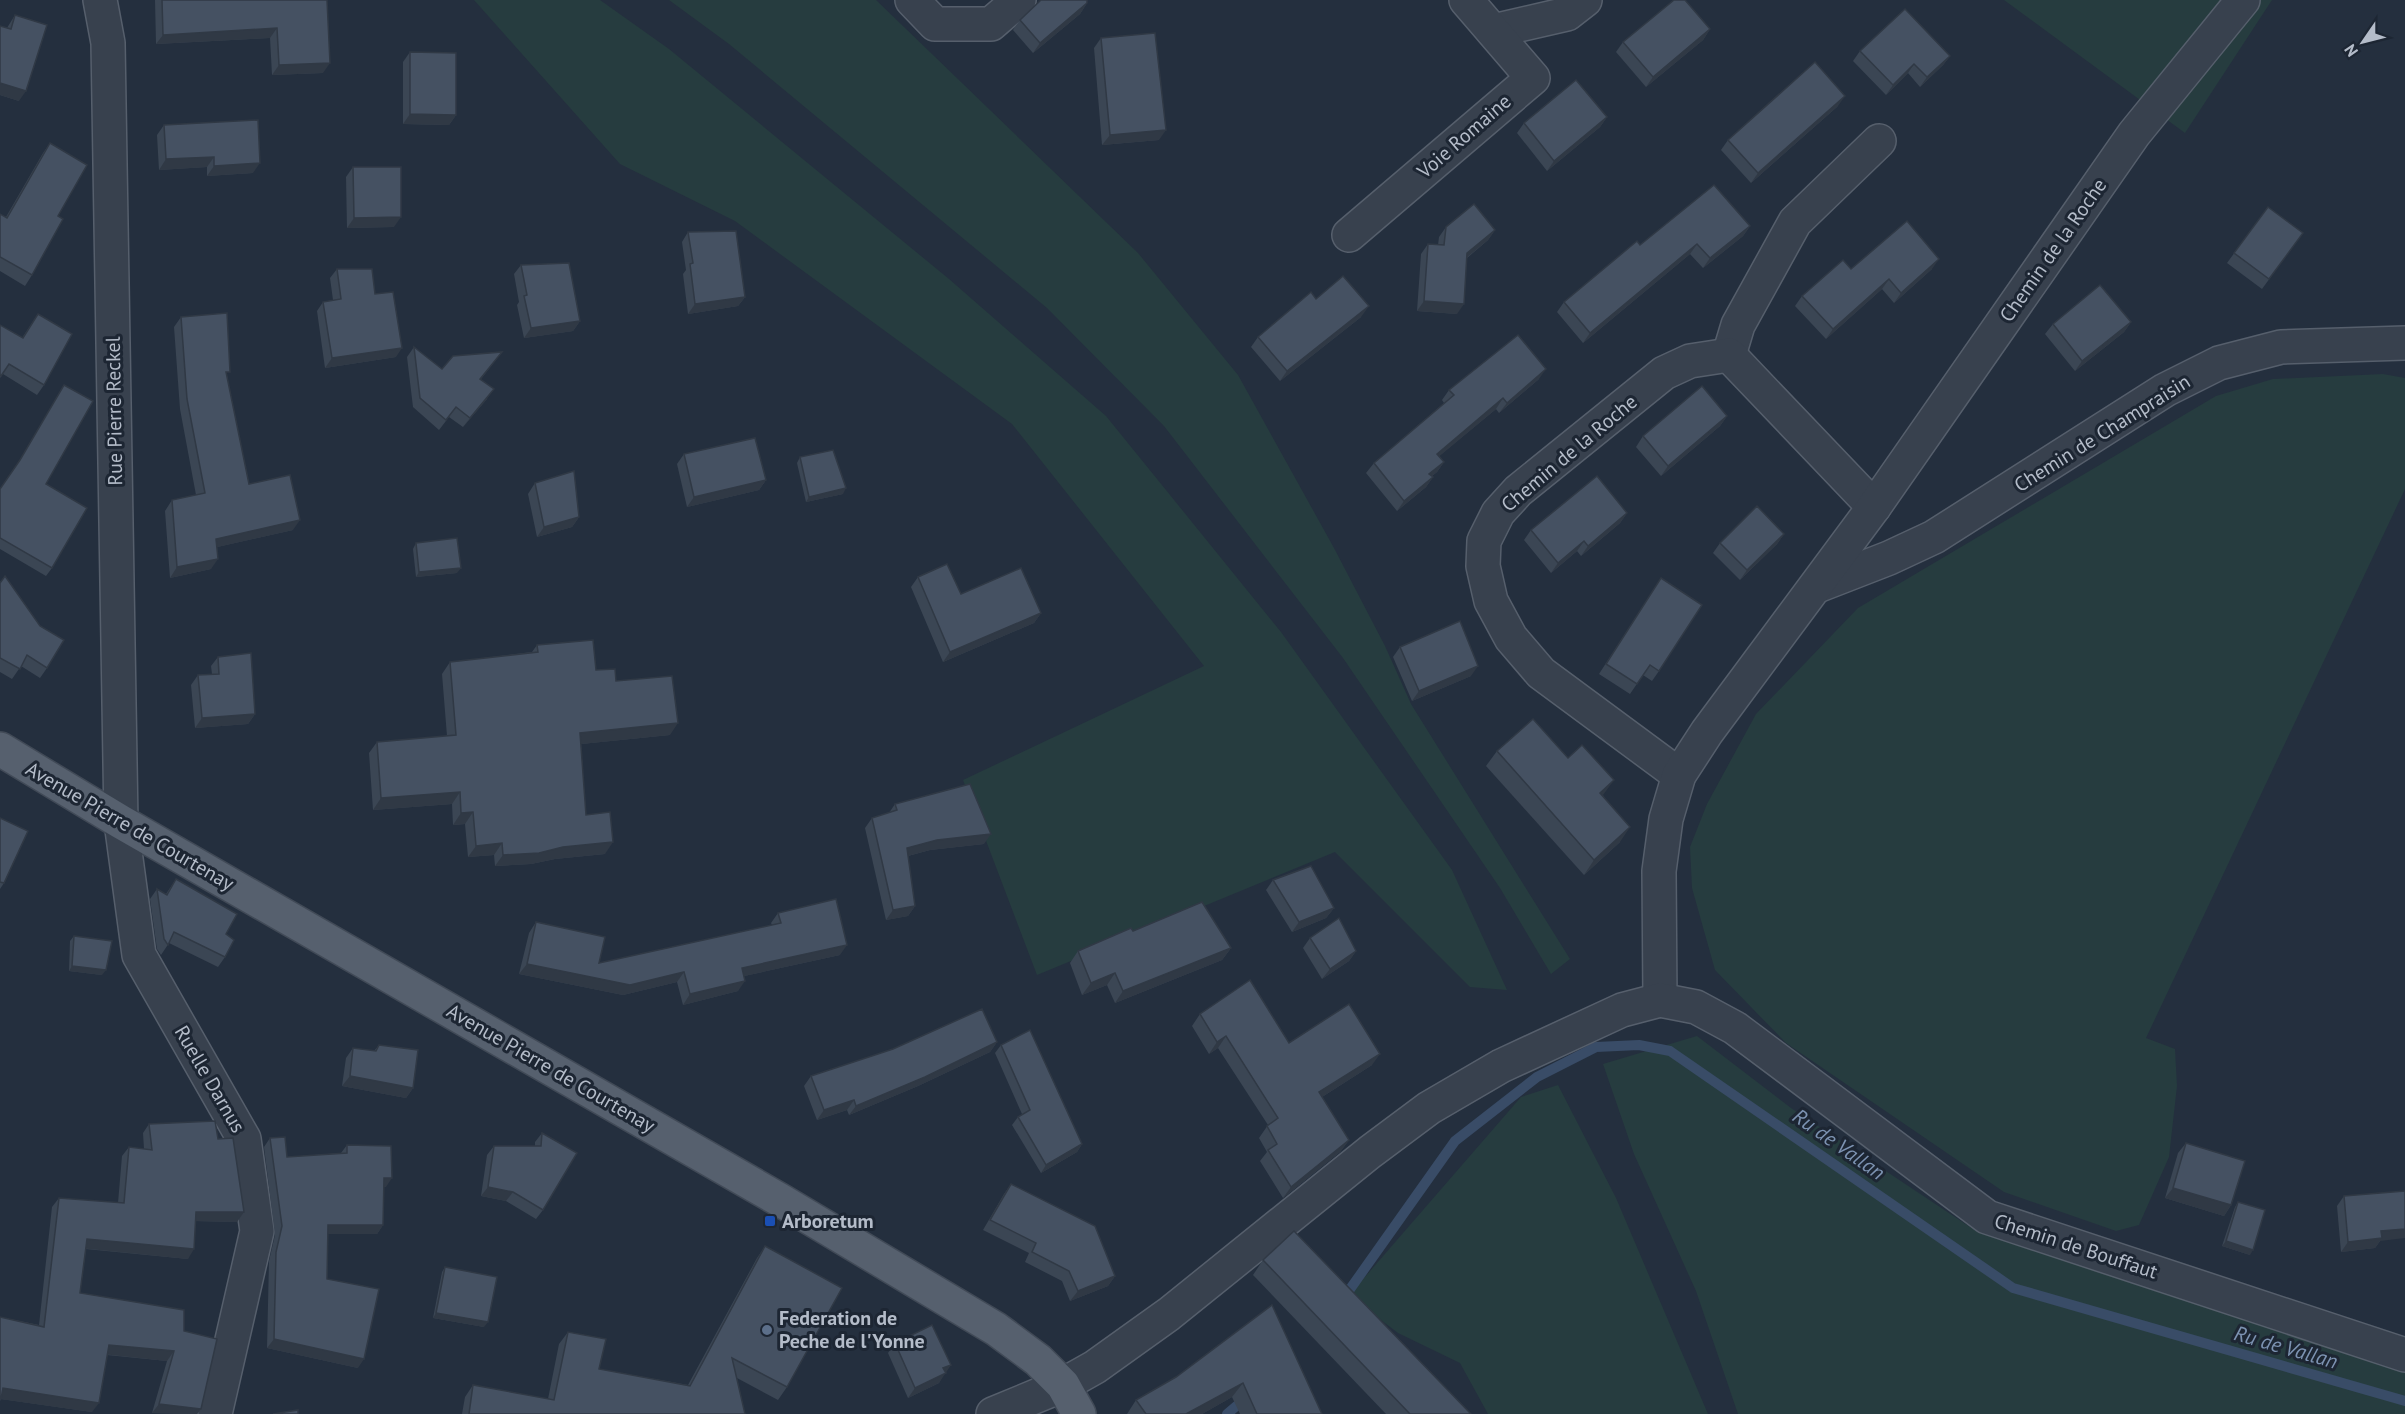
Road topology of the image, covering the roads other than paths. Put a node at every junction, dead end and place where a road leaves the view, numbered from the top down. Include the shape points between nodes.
1 (100, 0) edge
2 (912, 0) edge
3 (1019, 0) edge
4 (1466, 0) edge
5 (1585, 0) edge
6 (2243, 0) edge
7 (1493, 31) junction
8 (1879, 141) dead end
9 (1349, 235) dead end
10 (2405, 342) edge
11 (1729, 355) junction
12 (1874, 507) junction
13 (1816, 586) junction
14 (0, 749) edge
15 (1679, 775) junction
16 (121, 822) junction
17 (1660, 1000) junction
18 (2405, 1355) edge
19 (1063, 1385) junction
20 (215, 1414) edge
21 (993, 1414) edge
22 (1079, 1414) edge

1 - 16 street, Rue Pierre Reckel via 108,43
2 - 3 street via 935,24 991,24
4 - 7 street, Voie Romaine
5 - 7 street via 1568,14
6 - 12 street, Chemin de la Roche via 2134,134
7 - 9 street, Voie Romaine via 1533,78
8 - 11 street via 1795,222 1738,325
10 - 13 street, Chemin de Champraisin via 2281,347 2219,363 2165,390 1934,537
11 - 12 street
11 - 15 street, Chemin de la Roche via 1690,361 1664,373 1518,491 1497,513 1484,541 1483,566 1491,601 1511,638 1541,673
12 - 13 street, Chemin de la Roche
13 - 15 street, Chemin de la Roche
14 - 16 main road, Avenue Pierre de Courtenay
15 - 17 street, Chemin de la Roche via 1666,819 1659,871
16 - 19 main road, Avenue Pierre de Courtenay via 790,1206 996,1329 1038,1360
16 - 20 street, Ruelle Darnus via 139,955 244,1139 257,1231
17 - 18 street, Chemin de Bouffaut via 1696,1007 1735,1028 1987,1217
17 - 19 street via 1622,1010 1502,1066 1430,1108 1168,1314 1095,1367
19 - 21 street
19 - 22 main road, Avenue Pierre de Courtenay

